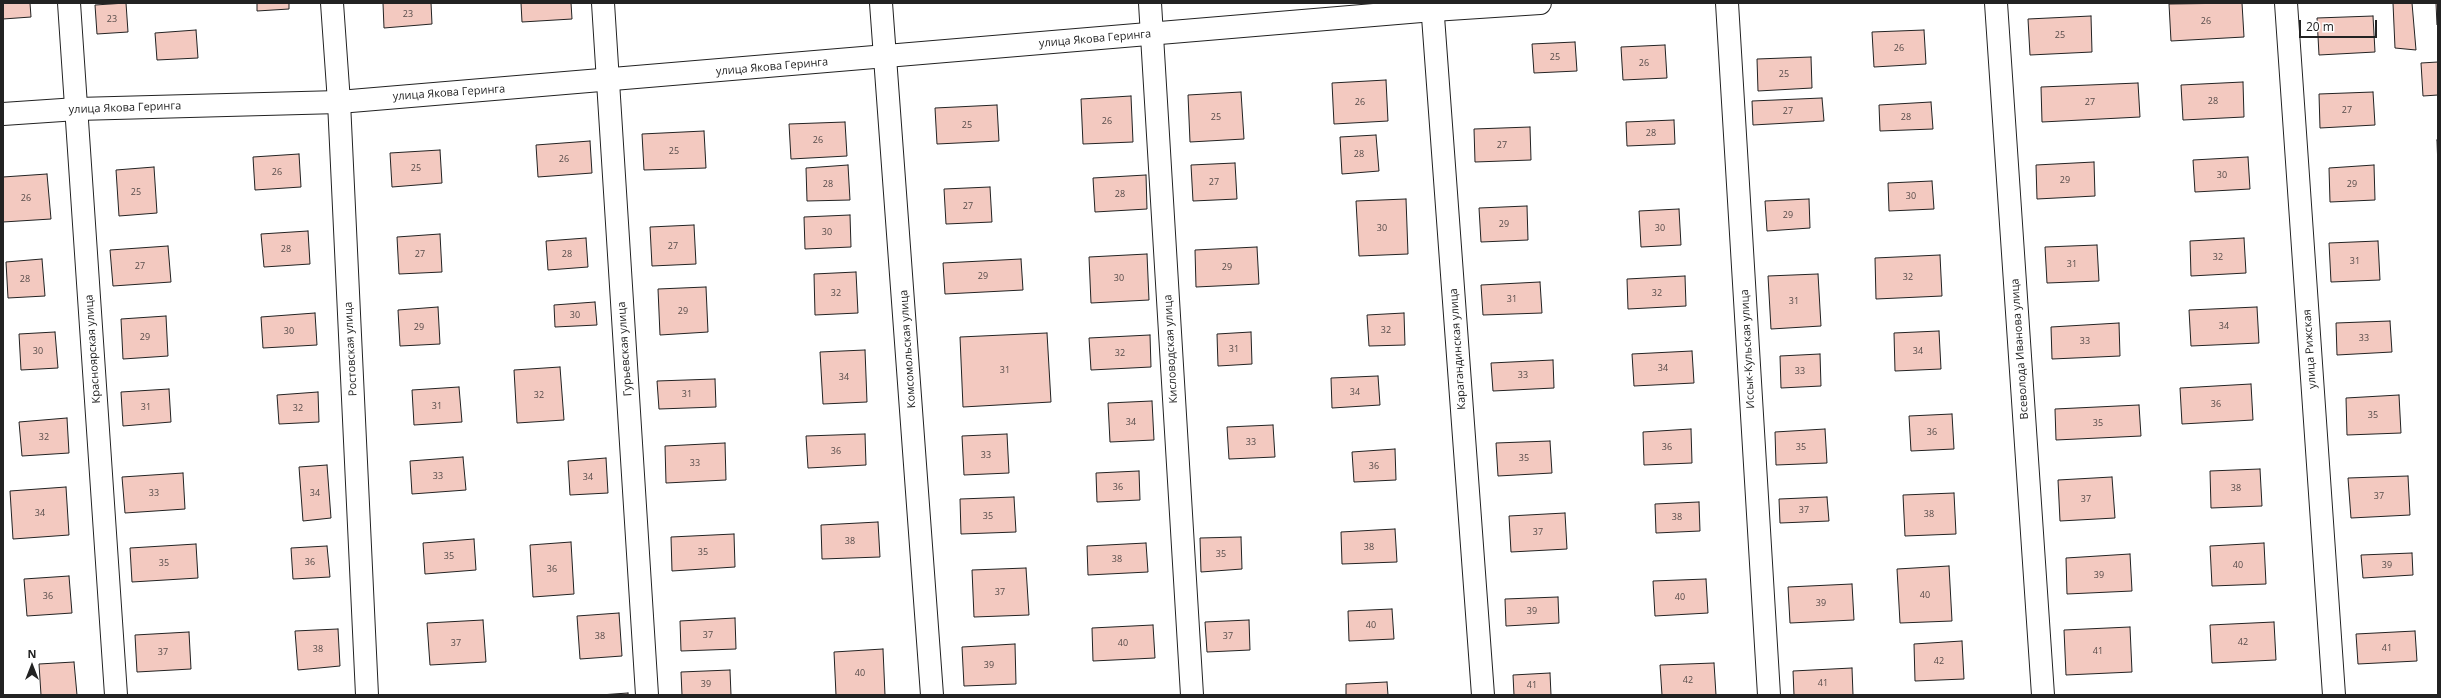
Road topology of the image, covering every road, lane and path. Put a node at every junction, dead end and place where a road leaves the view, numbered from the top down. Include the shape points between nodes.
1 (69, 3) edge
2 (332, 3) edge
3 (603, 3) edge
4 (881, 3) edge
5 (1150, 3) edge
6 (1540, 3) edge
7 (1727, 3) edge
8 (1996, 3) edge
9 (2286, 3) edge
10 (1432, 7) edge
11 (1152, 34) junction
12 (886, 57) junction
13 (608, 81) junction
14 (339, 102) junction
15 (77, 109) junction
16 (3, 114) edge
17 (116, 695) edge
18 (367, 695) edge
19 (647, 695) edge
20 (932, 695) edge
21 (1192, 695) edge
22 (1483, 695) edge
23 (1768, 695) edge
24 (2043, 695) edge
25 (2334, 695) edge

1 - 15 street, Красноярская улица
2 - 14 street, Ростовская улица
3 - 13 street, Гурьевская улица
4 - 12 street, Комсомольская улица
5 - 11 street, Кисловодская улица
6 - 10 street, улица Якова Геринга
7 - 23 street, Иссык-Кульская улица
8 - 24 street, Всеволода Иванова улица
9 - 25 street, улица Рижская
10 - 11 street, улица Якова Геринга
10 - 22 street, Карагандинская улица
11 - 12 street, улица Якова Геринга
11 - 21 street, Кисловодская улица
12 - 13 street, улица Якова Геринга
12 - 20 street, Комсомольская улица
13 - 14 street, улица Якова Геринга
13 - 19 street, Гурьевская улица
14 - 15 street, улица Якова Геринга
14 - 18 street, Ростовская улица
15 - 16 street, улица Якова Геринга
15 - 17 street, Красноярская улица

